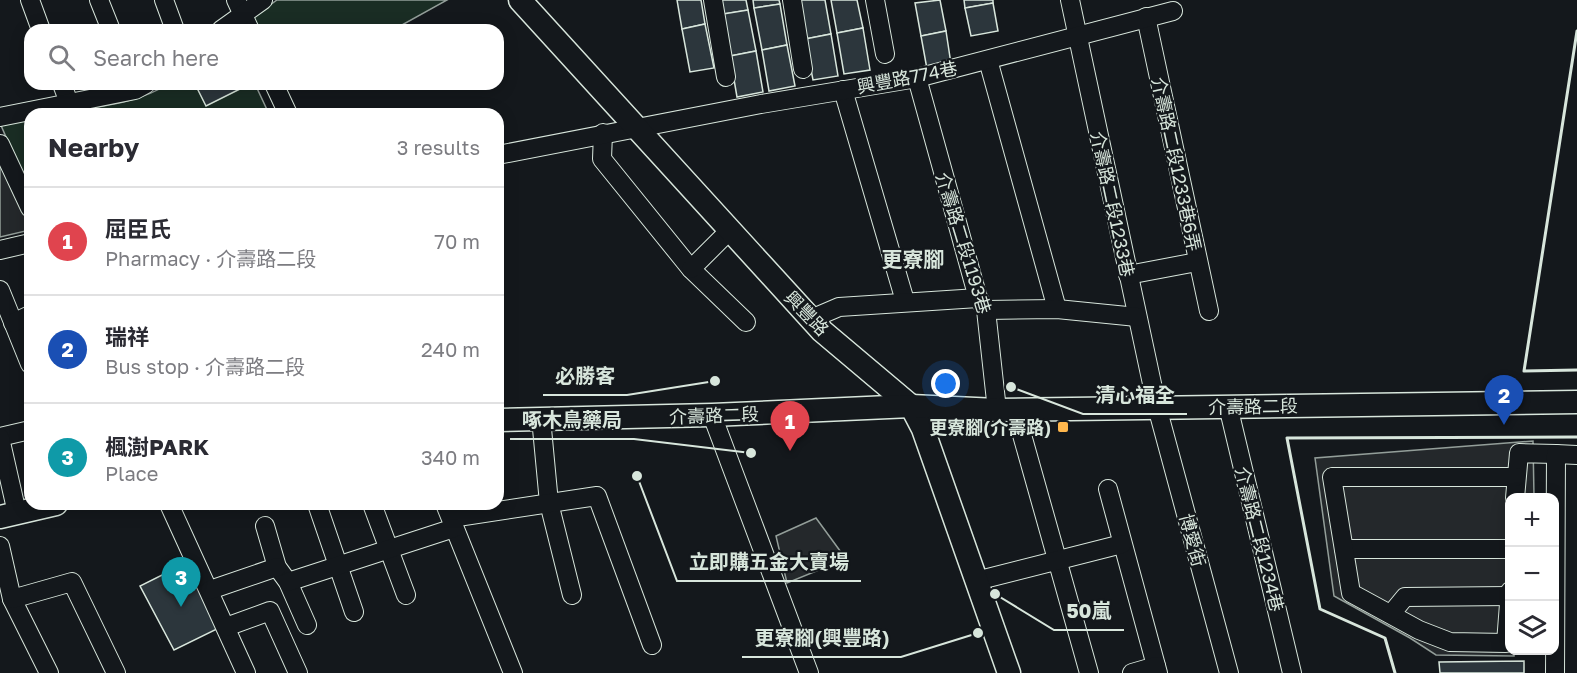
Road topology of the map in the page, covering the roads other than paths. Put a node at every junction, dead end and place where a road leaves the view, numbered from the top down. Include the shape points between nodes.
1 (30, 0) edge
2 (99, 0) edge
3 (164, 0) edge
4 (263, 0) edge
5 (520, 0) edge
6 (713, 0) edge
7 (792, 0) edge
8 (875, 0) edge
9 (1070, 0) edge
10 (1173, 11) dead end
11 (243, 15) edge
12 (1146, 17) junction
13 (39, 24) edge
14 (109, 24) edge
15 (173, 24) edge
16 (230, 24) edge
17 (1077, 34) junction
18 (885, 54) dead end
19 (988, 60) junction
20 (803, 69) dead end
21 (726, 77) dead end
22 (917, 78) junction
23 (64, 90) edge
24 (122, 90) edge
25 (277, 90) edge
26 (843, 90) junction
27 (69, 103) junction
28 (44, 108) edge
29 (285, 108) edge
30 (24, 112) edge
31 (0, 117) edge
32 (637, 128) junction
33 (603, 133) junction
34 (0, 144) edge
35 (504, 154) edge
36 (24, 195) edge
37 (730, 230) junction
38 (24, 244) edge
39 (0, 250) edge
40 (1197, 262) junction
41 (691, 269) junction
42 (1128, 275) junction
43 (0, 290) edge
44 (905, 301) junction
45 (982, 304) junction
46 (1057, 309) junction
47 (1209, 312) dead end
48 (1137, 317) junction
49 (24, 318) edge
50 (811, 319) junction
51 (746, 322) dead end
52 (13, 323) junction
53 (24, 350) edge
54 (1577, 402) edge
55 (911, 406) junction
56 (1228, 406) junction
57 (1157, 407) junction
58 (1006, 410) junction
59 (712, 416) junction
60 (541, 418) junction
61 (504, 420) edge
62 (24, 432) edge
63 (0, 438) edge
64 (1556, 454) junction
65 (1577, 455) edge
66 (1516, 477) junction
67 (1108, 489) dead end
68 (1515, 493) edge
69 (549, 503) junction
70 (504, 509) edge
71 (30, 510) edge
72 (172, 510) edge
73 (319, 510) edge
74 (374, 510) edge
75 (500, 510) edge
76 (8, 515) edge
77 (450, 517) edge
78 (265, 526) dead end
79 (1122, 543) junction
80 (0, 546) edge
81 (1344, 549) junction
82 (1505, 549) edge
83 (388, 550) junction
84 (1056, 561) junction
85 (277, 567) junction
86 (337, 567) junction
87 (976, 581) junction
88 (288, 582) junction
89 (210, 590) junction
90 (406, 595) dead end
91 (572, 595) dead end
92 (1505, 596) edge
93 (12, 599) junction
94 (1509, 601) edge
95 (354, 612) dead end
96 (1390, 614) junction
97 (307, 625) dead end
98 (226, 627) junction
99 (652, 645) dead end
100 (1157, 669) edge
101 (50, 673) edge
102 (116, 673) edge
103 (246, 673) edge
104 (298, 673) edge
105 (513, 673) edge
106 (809, 673) edge
107 (1009, 673) edge
108 (1089, 673) edge
109 (1132, 673) edge
110 (1229, 673) edge
111 (1292, 673) edge
112 (1555, 673) edge

1 - 13 street
2 - 14 street
3 - 15 street
4 - 11 street
5 - 32 main road, 興豐路
6 - 21 street
7 - 20 street
8 - 18 street
9 - 17 street, 介壽路二段1233巷
10 - 12 street, 興豐路774巷
11 - 16 street
12 - 17 street, 興豐路774巷
12 - 40 street, 介壽路二段1233巷6弄
17 - 19 street, 興豐路774巷
17 - 42 street, 介壽路二段1233巷
19 - 22 street, 興豐路774巷
19 - 46 street
22 - 26 street, 興豐路774巷
22 - 45 street, 介壽路二段1193巷
23 - 27 street
24 - 27 street
25 - 29 street
26 - 32 street, 興豐路774巷
26 - 44 street
27 - 28 street
30 - 31 street
32 - 33 street, 興豐路774巷
32 - 37 main road, 興豐路
33 - 35 street, 興豐路774巷
33 - 41 street via 602,159
34 - 36 street
37 - 41 street
37 - 50 main road, 興豐路
38 - 39 street
40 - 42 street
40 - 47 street, 介壽路二段1233巷6弄
41 - 51 street
42 - 48 street, 介壽路二段1233巷
43 - 52 street
44 - 45 street
44 - 50 street via 839,307
45 - 46 street
45 - 58 street, 介壽路二段1193巷
46 - 48 street
48 - 57 street, 介壽路二段1233巷
49 - 52 street
50 - 55 main road, 興豐路
52 - 53 street
54 - 56 main road, 介壽路二段
55 - 58 main road, 介壽路二段
55 - 59 main road, 介壽路二段
55 - 87 main road, 興豐路
56 - 57 main road, 介壽路二段
56 - 111 street, 介壽路二段1234巷
57 - 58 main road, 介壽路二段
57 - 110 street, 博愛街
58 - 84 street, 介壽路二段1193巷
59 - 60 main road, 介壽路二段
59 - 106 street
60 - 61 main road, 介壽路二段
60 - 69 street
62 - 63 street
63 - 76 street
64 - 65 street
64 - 66 street via 1519,453
64 - 112 street
66 - 68 street
66 - 81 street via 1332,477
67 - 79 street
69 - 70 street
69 - 91 street
69 - 99 street via 597,496
71 - 76 main road
72 - 89 street
73 - 86 street
74 - 83 street
75 - 77 street
77 - 83 street
77 - 105 street
78 - 85 street
79 - 84 street
79 - 100 street
80 - 93 street
81 - 82 street
81 - 96 street via 1351,593
83 - 86 street
83 - 90 street
84 - 87 street
84 - 108 street, 介壽路二段1193巷
85 - 88 street
85 - 89 street
86 - 88 street
86 - 95 street
87 - 107 main road, 興豐路
88 - 97 street
89 - 98 street
92 - 96 street via 1405,597
93 - 101 street
93 - 102 street via 72,582
94 - 96 street via 1506,644 1450,642
98 - 103 street
98 - 104 street via 270,611
100 - 109 street

